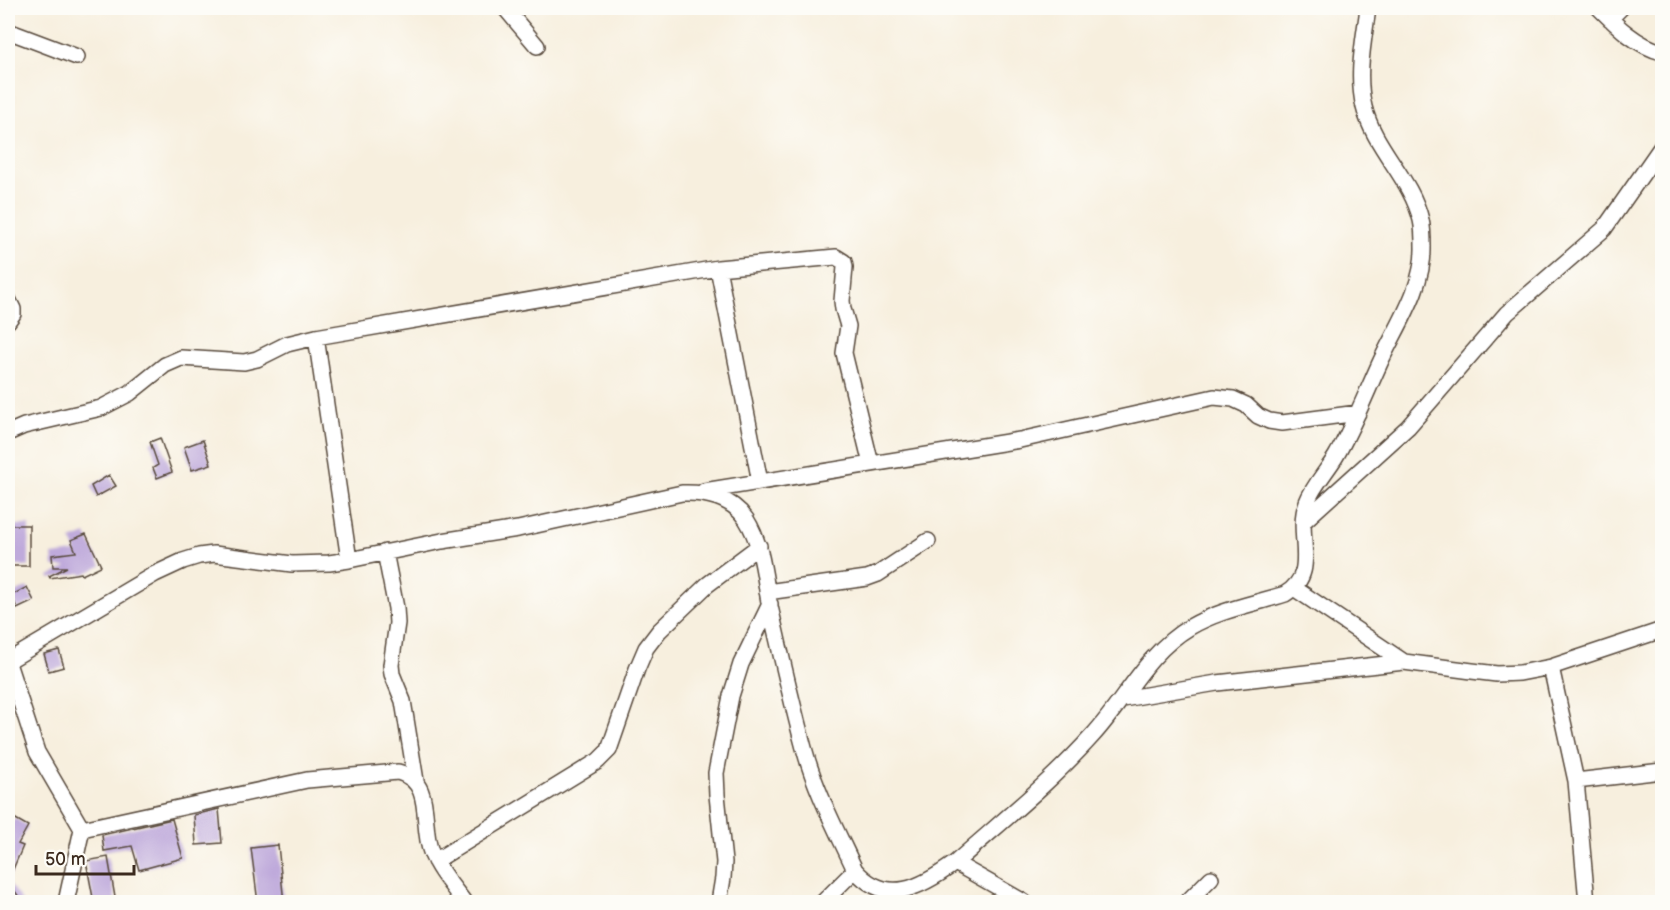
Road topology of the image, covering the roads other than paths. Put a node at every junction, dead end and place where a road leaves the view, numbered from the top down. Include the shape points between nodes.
1 (505, 8) edge
2 (1368, 8) edge
3 (1599, 8) edge
4 (1621, 8) edge
5 (1610, 19) junction
6 (8, 31) edge
7 (537, 46) dead end
8 (1662, 52) edge
9 (77, 57) dead end
10 (1662, 146) edge
11 (718, 268) junction
12 (8, 299) edge
13 (8, 321) edge
14 (316, 337) junction
15 (1358, 413) junction
16 (8, 433) edge
17 (871, 464) junction
18 (760, 482) junction
19 (698, 492) junction
20 (1303, 522) junction
21 (928, 541) dead end
22 (759, 546) junction
23 (385, 552) junction
24 (349, 560) junction
25 (1294, 588) junction
26 (769, 598) junction
27 (1662, 630) edge
28 (8, 662) edge
29 (1404, 662) junction
30 (1551, 667) junction
31 (1123, 699) junction
32 (1662, 771) edge
33 (416, 781) junction
34 (1576, 781) junction
35 (82, 829) junction
36 (435, 861) junction
37 (955, 863) junction
38 (855, 870) junction
39 (1210, 878) dead end
40 (66, 903) edge
41 (464, 903) edge
42 (719, 903) edge
43 (823, 903) edge
44 (1024, 903) edge
45 (1187, 903) edge
46 (1587, 903) edge

1 - 7 street
2 - 15 street via 1360,69 1364,109 1410,192 1421,220 1423,250 1419,278 1404,317
3 - 5 street
4 - 5 street
5 - 8 street via 1632,38
6 - 9 street
10 - 20 street via 1604,229 1507,314 1408,427
11 - 14 street
11 - 17 street via 836,257 844,262 842,301 848,326 844,353
11 - 18 street
12 - 13 street via 14,314
14 - 16 street via 244,362 181,358 101,408
14 - 24 street
15 - 17 street via 1282,423 1258,416 1233,399 1214,398 1020,440
15 - 20 street via 1307,500
17 - 18 street
18 - 19 street
19 - 22 street via 735,507
19 - 23 street
20 - 25 street via 1304,569
21 - 26 street via 867,578
22 - 26 street
22 - 36 street via 707,585 646,648 604,756
23 - 24 street
23 - 33 street via 397,623 392,674 403,701
24 - 28 street via 292,564 214,554 199,556 155,574
25 - 29 street
25 - 31 street via 1190,627 1150,659
26 - 38 street via 804,750
26 - 42 street via 741,664 716,773 724,862
27 - 30 street
28 - 35 street via 37,752
29 - 30 street via 1497,674
29 - 31 street via 1217,683
30 - 34 street
31 - 37 street via 1093,736
32 - 34 street
33 - 35 street via 398,772 308,780
33 - 36 street via 422,791
34 - 46 street
35 - 40 street
36 - 41 street
37 - 38 street via 920,885 899,891 878,889
37 - 44 street
38 - 43 street
39 - 45 street

